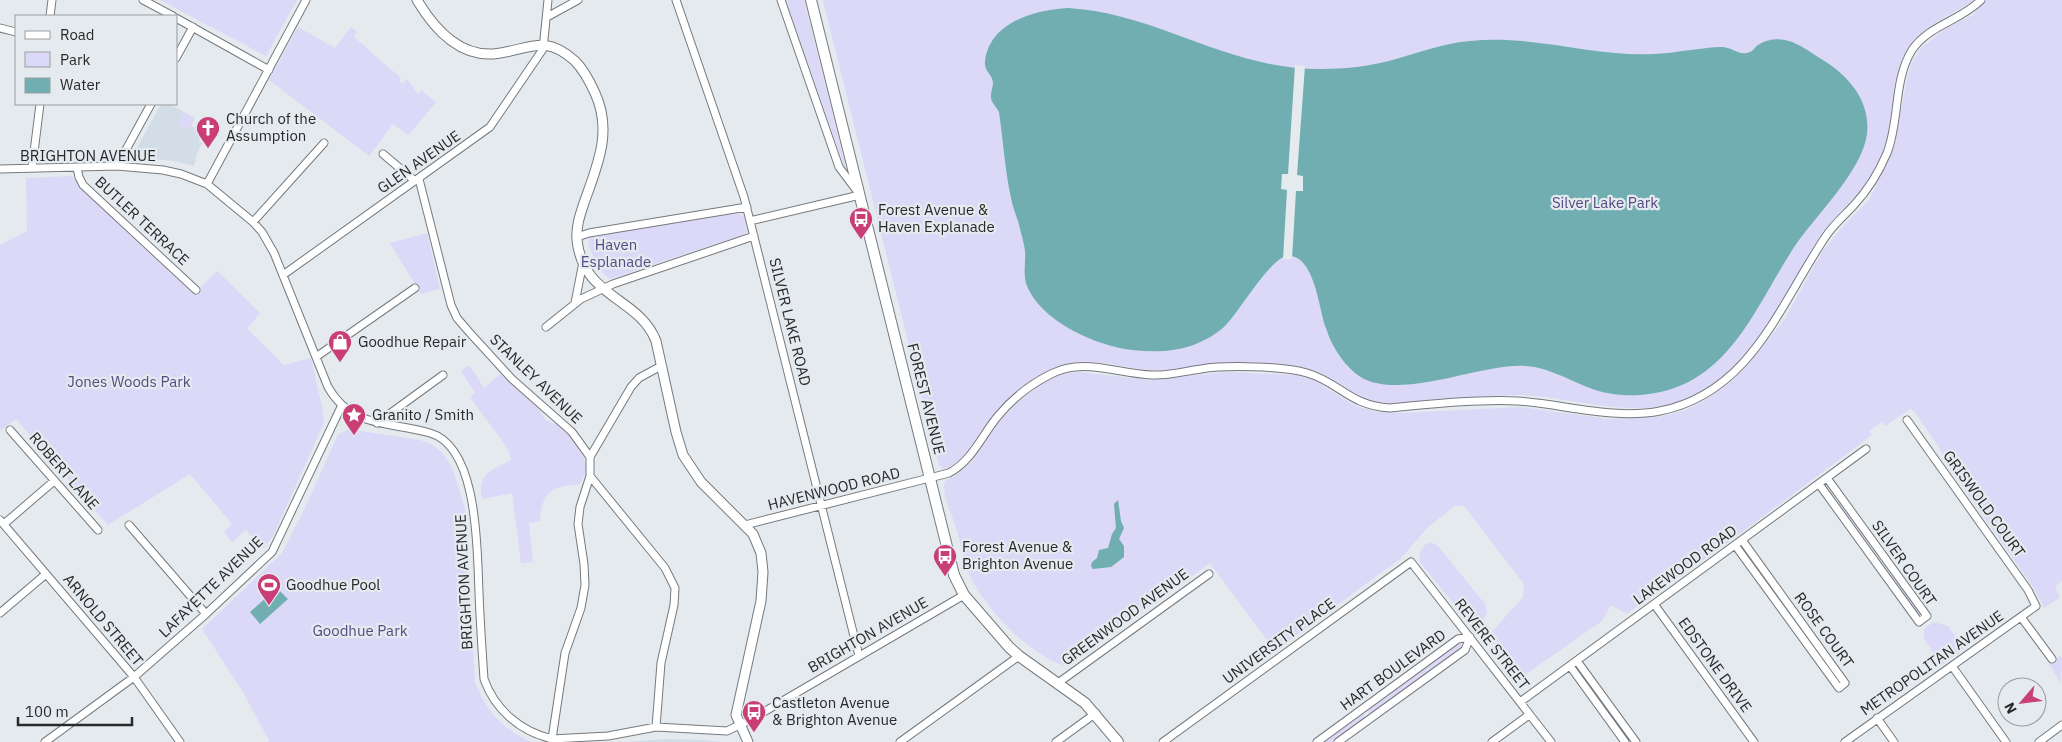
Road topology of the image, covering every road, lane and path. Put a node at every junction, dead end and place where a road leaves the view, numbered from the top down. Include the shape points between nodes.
1 (52, 0) edge
2 (143, 0) edge
3 (306, 0) edge
4 (416, 0) edge
5 (548, 0) edge
6 (578, 0) edge
7 (676, 0) edge
8 (781, 0) edge
9 (811, 0) edge
10 (1981, 0) edge
11 (50, 15) edge
12 (171, 15) edge
13 (547, 17) junction
14 (178, 19) edge
15 (193, 27) junction
16 (0, 28) edge
17 (15, 32) edge
18 (544, 44) junction
19 (178, 54) edge
20 (269, 70) junction
21 (40, 105) edge
22 (150, 105) edge
23 (324, 142) dead end
24 (383, 154) dead end
25 (117, 166) junction
26 (32, 168) junction
27 (77, 168) junction
28 (0, 169) edge
29 (417, 180) junction
30 (207, 184) junction
31 (860, 194) junction
32 (746, 207) junction
33 (750, 221) junction
34 (253, 222) junction
35 (754, 236) junction
36 (577, 237) junction
37 (583, 262) junction
38 (283, 275) junction
39 (415, 288) dead end
40 (602, 289) junction
41 (196, 290) dead end
42 (575, 303) junction
43 (546, 327) dead end
44 (316, 357) junction
45 (661, 366) junction
46 (443, 375) dead end
47 (341, 406) junction
48 (1907, 420) dead end
49 (378, 423) junction
50 (10, 430) dead end
51 (1866, 449) dead end
52 (590, 458) junction
53 (590, 476) junction
54 (1827, 478) junction
55 (930, 479) junction
56 (54, 480) junction
57 (1819, 484) junction
58 (822, 505) junction
59 (2, 522) edge
60 (129, 524) dead end
61 (745, 526) junction
62 (98, 530) dead end
63 (1742, 540) junction
64 (1735, 545) junction
65 (1411, 562) joint
66 (46, 574) junction
67 (1209, 574) dead end
68 (964, 595) junction
69 (1654, 604) junction
70 (2036, 606) joint
71 (0, 613) edge
72 (206, 614) junction
73 (2021, 617) junction
74 (1470, 638) junction
75 (859, 656) junction
76 (1020, 656) junction
77 (2052, 659) dead end
78 (1577, 661) junction
79 (1570, 666) junction
80 (1952, 666) junction
81 (134, 677) junction
82 (1058, 683) junction
83 (1520, 702) junction
84 (1096, 713) junction
85 (1529, 715) junction
86 (1877, 718) junction
87 (740, 725) junction
88 (2062, 725) edge
89 (656, 727) junction
90 (552, 739) junction
91 (45, 742) edge
92 (180, 742) edge
93 (748, 742) edge
94 (900, 742) edge
95 (1056, 742) edge
96 (1118, 742) edge
97 (1163, 742) edge
98 (1317, 742) edge
99 (1338, 742) edge
100 (1492, 742) edge
101 (1551, 742) edge
102 (1625, 742) edge
103 (1636, 742) edge
104 (1754, 742) edge
105 (1845, 742) edge
106 (1894, 742) edge
107 (2006, 742) edge
108 (2039, 742) edge

1 - 11 street
2 - 12 street
3 - 20 street
4 - 18 street via 439,30 473,52 494,54
5 - 13 street
6 - 13 street
7 - 32 street, SILVER LAKE ROAD
8 - 31 street via 839,167
9 - 31 main road, FOREST AVENUE
10 - 55 street, HAVENWOOD ROAD via 1963,14 1930,31 1913,49 1903,70 1889,146 1868,189 1827,234 1778,318 1752,354 1712,391 1695,400 1660,411 1623,414 1515,401 1374,407 1306,373 1227,367 1153,375 1075,366 1050,375 1022,393 998,416 963,462 948,473
13 - 18 street
14 - 15 street
15 - 19 street
15 - 20 street
16 - 17 street
18 - 29 street, GLEN AVENUE via 490,127
18 - 36 street via 562,52 579,66 593,88 603,116 602,150 577,224
20 - 30 street
21 - 26 street
22 - 25 street
23 - 34 street
24 - 29 street
25 - 27 street, BRIGHTON AVENUE
25 - 30 street, BRIGHTON AVENUE via 164,170
26 - 27 street, BRIGHTON AVENUE
26 - 28 street, BRIGHTON AVENUE
27 - 41 street, BUTLER TERRACE via 83,185
29 - 38 street, GLEN AVENUE
29 - 52 street, STANLEY AVENUE via 457,318 512,379 572,432
30 - 34 street, BRIGHTON AVENUE
31 - 33 street
31 - 55 main road, FOREST AVENUE
32 - 33 street, SILVER LAKE ROAD
32 - 36 street
33 - 35 street, SILVER LAKE ROAD
34 - 38 street, BRIGHTON AVENUE via 274,253
35 - 40 street
35 - 58 street, SILVER LAKE ROAD
36 - 37 street
37 - 40 street
37 - 42 street
38 - 44 street, BRIGHTON AVENUE
39 - 44 street
40 - 42 street
40 - 45 street via 649,326
42 - 43 street
44 - 47 street, BRIGHTON AVENUE via 328,387
45 - 52 street via 638,378 631,387
45 - 61 street via 686,460 701,482
46 - 49 street
47 - 49 street, BRIGHTON AVENUE via 363,419
47 - 72 street, LAFAYETTE AVENUE via 272,552
48 - 70 street, GRISWOLD COURT via 2028,590
49 - 90 street, BRIGHTON AVENUE via 432,434 455,454 475,512 484,679 495,704 504,713 520,726
50 - 56 street, ROBERT LANE
51 - 54 street, LAKEWOOD ROAD
52 - 53 street
53 - 89 street via 665,568 675,588 661,663
53 - 90 street via 578,524 585,585 581,608 565,653
54 - 57 street, LAKEWOOD ROAD
54 - 57 street, SILVER COURT via 1927,616 1919,622
55 - 58 street, HAVENWOOD ROAD
55 - 68 main road, FOREST AVENUE via 954,575
56 - 59 street
56 - 62 street, ROBERT LANE
57 - 63 street, LAKEWOOD ROAD
58 - 61 street, HAVENWOOD ROAD
58 - 75 street, SILVER LAKE ROAD
59 - 66 street, ARNOLD STREET
60 - 72 street
61 - 87 street via 760,548 763,572 760,608 736,715
63 - 64 street, LAKEWOOD ROAD
63 - 64 street, ROSE COURT via 1845,683 1839,688
64 - 69 street, LAKEWOOD ROAD
65 - 74 street, REVERE STREET
65 - 97 street, UNIVERSITY PLACE
66 - 71 street
66 - 81 street, ARNOLD STREET
67 - 82 street, GREENWOOD AVENUE
68 - 75 street, BRIGHTON AVENUE
68 - 76 main road, FOREST AVENUE
69 - 78 street, LAKEWOOD ROAD
69 - 104 street, EDSTONE DRIVE
70 - 73 street, METROPOLITAN AVENUE
72 - 81 street, LAFAYETTE AVENUE
73 - 77 street
73 - 80 street, METROPOLITAN AVENUE
74 - 83 street, REVERE STREET
74 - 98 street, HART BOULEVARD via 1458,639
74 - 99 street, HART BOULEVARD via 1465,650
75 - 87 street, BRIGHTON AVENUE
76 - 82 main road, FOREST AVENUE
76 - 94 street
78 - 79 street, LAKEWOOD ROAD
78 - 103 street
79 - 83 street, LAKEWOOD ROAD
79 - 102 street
80 - 86 street, METROPOLITAN AVENUE
80 - 107 street
81 - 91 street, LAFAYETTE AVENUE
81 - 92 street, ARNOLD STREET
82 - 84 main road, FOREST AVENUE
83 - 85 street, REVERE STREET
84 - 95 street
84 - 96 main road, FOREST AVENUE
85 - 100 street
85 - 101 street, REVERE STREET
86 - 105 street, METROPOLITAN AVENUE
86 - 106 street
87 - 89 street, BRIGHTON AVENUE via 727,731
87 - 93 street
88 - 108 street
89 - 90 street, BRIGHTON AVENUE via 608,736

